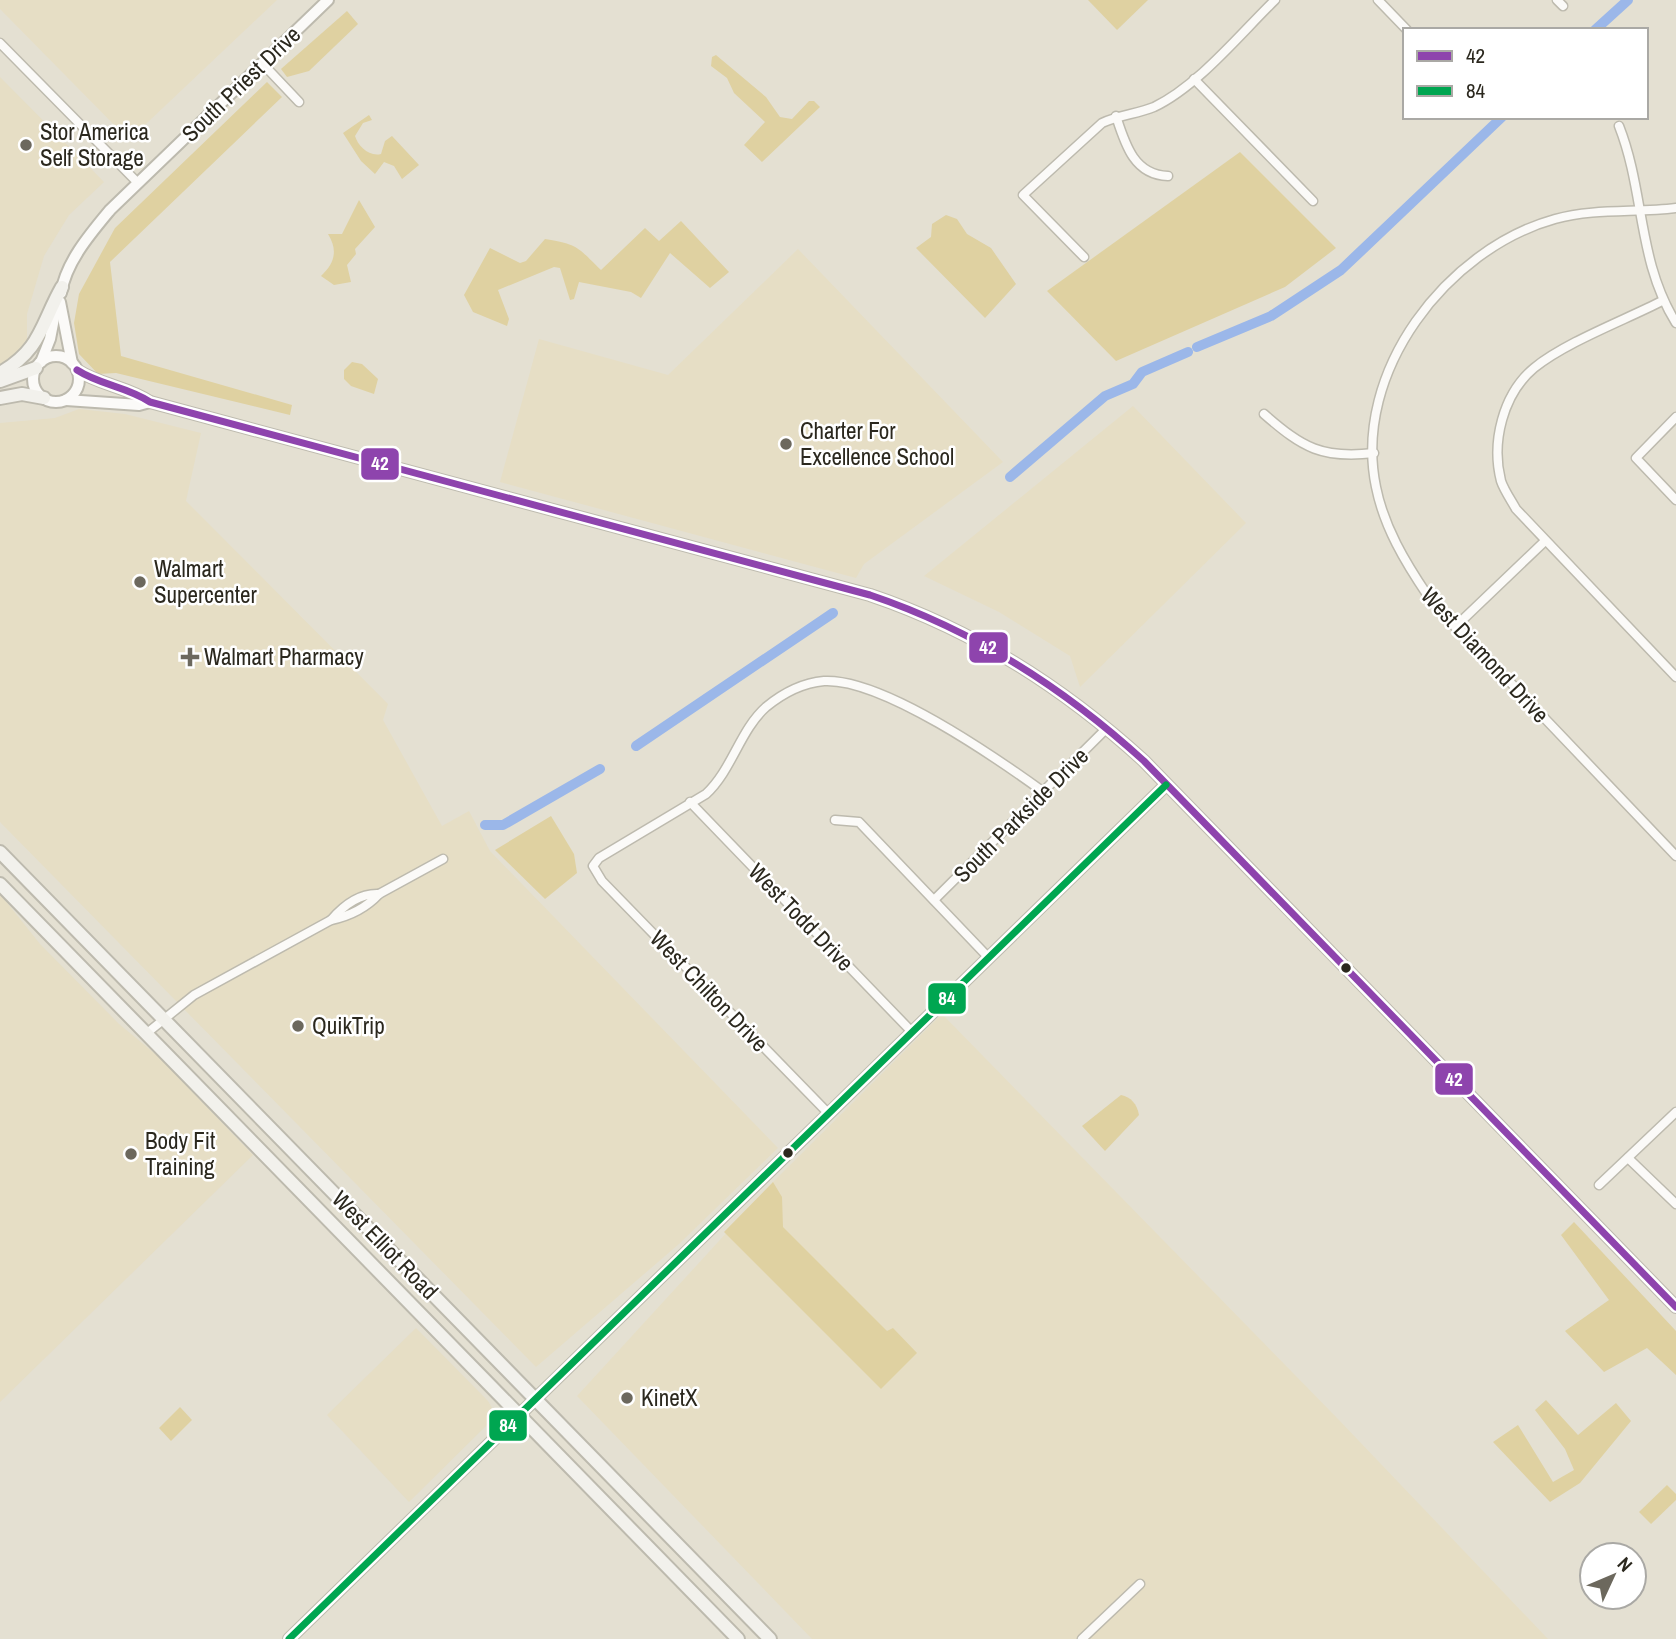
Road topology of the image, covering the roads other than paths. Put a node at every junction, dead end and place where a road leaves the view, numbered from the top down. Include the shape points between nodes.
1 (328, 0) edge
2 (1275, 0) edge
3 (1378, 0) edge
4 (1405, 28) edge
5 (0, 43) edge
6 (262, 63) junction
7 (1194, 79) junction
8 (299, 102) dead end
9 (1116, 116) junction
10 (1619, 126) dead end
11 (1168, 176) dead end
12 (138, 183) junction
13 (1313, 201) dead end
14 (1676, 208) edge
15 (1639, 210) junction
16 (1084, 257) dead end
17 (62, 287) junction
18 (1662, 301) junction
19 (60, 302) junction
20 (1676, 323) edge
21 (38, 365) junction
22 (75, 366) junction
23 (0, 373) edge
24 (0, 381) edge
25 (0, 398) edge
26 (44, 398) junction
27 (66, 400) junction
28 (150, 402) junction
29 (1265, 414) dead end
30 (1676, 417) edge
31 (1374, 453) junction
32 (1676, 500) edge
33 (1545, 541) junction
34 (1455, 627) junction
35 (1676, 677) edge
36 (1107, 728) junction
37 (1166, 785) junction
38 (1045, 793) junction
39 (690, 802) junction
40 (835, 820) dead end
41 (1, 853) edge
42 (1675, 853) edge
43 (443, 859) dead end
44 (0, 884) edge
45 (934, 900) junction
46 (988, 957) junction
47 (163, 1018) junction
48 (912, 1032) junction
49 (146, 1033) junction
50 (1676, 1112) edge
51 (828, 1113) junction
52 (1628, 1158) junction
53 (1599, 1185) dead end
54 (1676, 1204) edge
55 (1676, 1307) edge
56 (534, 1398) junction
57 (518, 1413) junction
58 (1140, 1584) dead end
59 (289, 1639) edge
60 (738, 1639) edge
61 (770, 1639) edge
62 (1082, 1639) edge

1 - 6 street, South Priest Drive
2 - 7 street
3 - 4 street
5 - 12 street
6 - 8 street
6 - 12 street, South Priest Drive
7 - 9 street via 1152,108
7 - 13 street
9 - 11 street via 1137,163 1154,176
9 - 16 street via 1089,132 1023,195
10 - 15 street via 1632,160
12 - 17 street, South Priest Drive via 93,230
14 - 15 street, West Diamond Drive
15 - 18 street via 1647,258
15 - 31 street, West Diamond Drive via 1555,219 1516,234 1473,262 1429,304 1404,338 1379,406
17 - 19 street, South Priest Drive
17 - 23 main road via 35,345
18 - 20 street
18 - 33 street via 1535,368 1514,391 1502,419 1498,454 1502,482 1516,509
19 - 21 street, South Priest Drive
19 - 22 street, South Priest Drive
21 - 22 street via 60,356
21 - 24 main road
21 - 26 street via 34,382
22 - 27 street via 76,390
22 - 28 street via 97,383
25 - 26 main road via 22,394
26 - 27 street
27 - 28 street
28 - 36 street via 870,595 996,651 1056,688
29 - 31 street via 1303,446 1345,456
30 - 32 street via 1636,458
31 - 34 street, West Diamond Drive via 1376,485 1399,552
33 - 34 street
33 - 35 street
34 - 42 street, West Diamond Drive
36 - 37 street
36 - 38 street, South Parkside Drive
37 - 46 street
37 - 55 street
38 - 39 street via 984,749 931,719 854,685 825,681 783,693 763,710 719,781
38 - 45 street, South Parkside Drive
39 - 48 street, West Todd Drive
39 - 51 street, West Chilton Drive via 606,853 593,866 602,881
40 - 45 street via 859,822
41 - 47 main road, West Elliot Road
43 - 47 street via 379,894 371,903 194,995
44 - 49 main road, West Elliot Road
45 - 46 street
46 - 48 street
47 - 49 street
47 - 56 main road, West Elliot Road
48 - 51 street
49 - 57 main road, West Elliot Road
50 - 52 street
51 - 56 street
52 - 53 street
52 - 54 street
56 - 57 street
56 - 61 main road, West Elliot Road
57 - 59 street
57 - 60 main road, West Elliot Road
58 - 62 street

